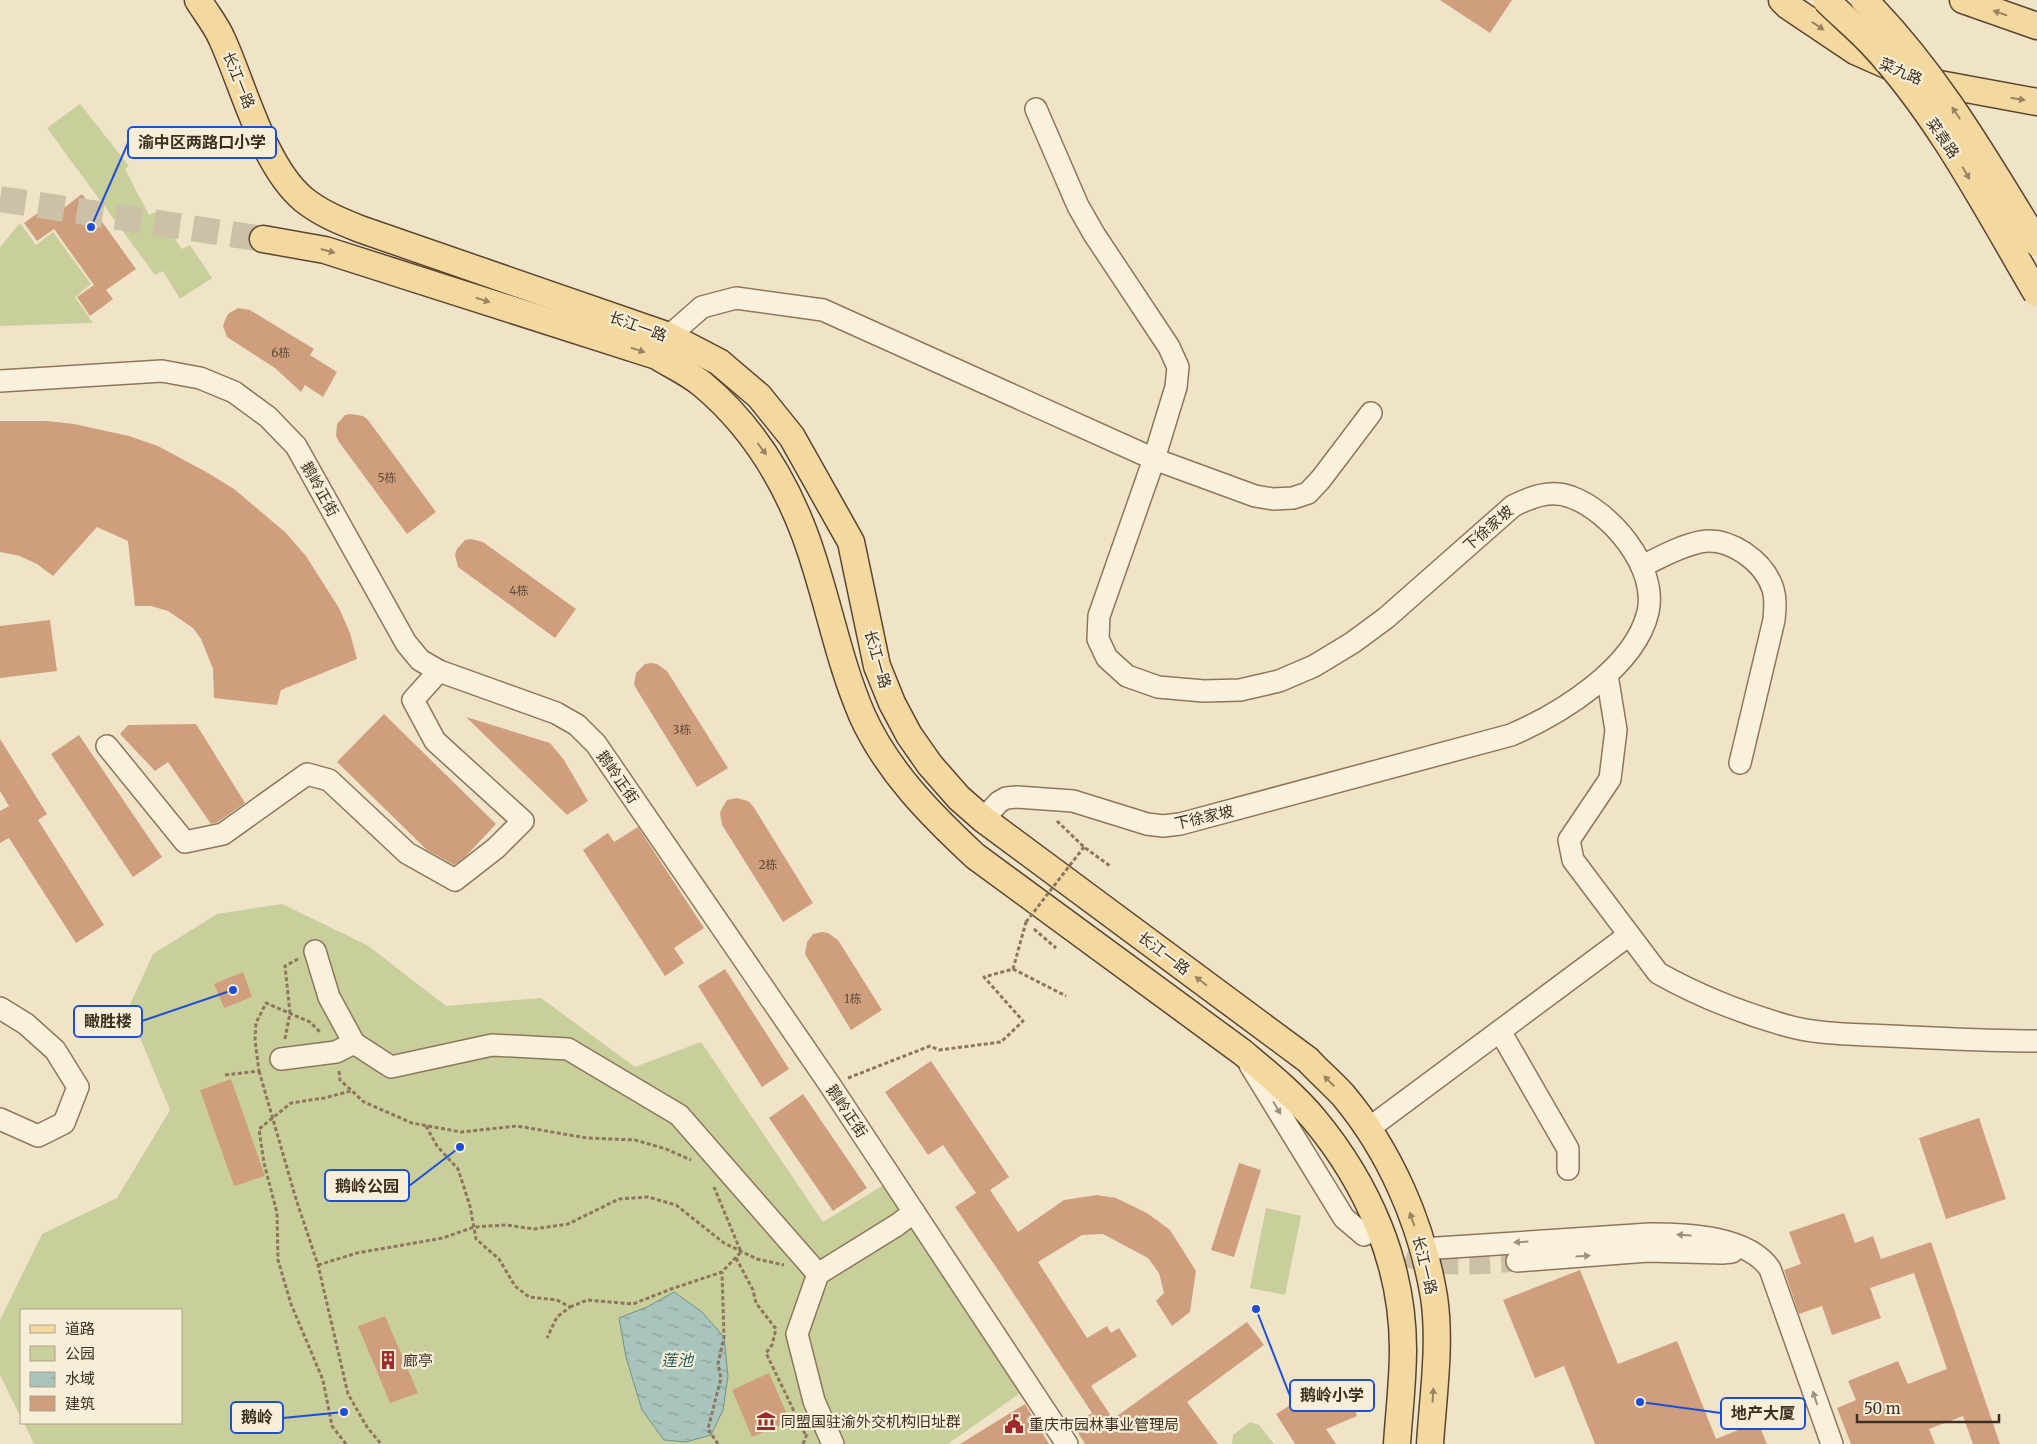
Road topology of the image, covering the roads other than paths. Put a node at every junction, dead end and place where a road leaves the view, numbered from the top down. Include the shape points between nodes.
1 (198, 0) edge
2 (1782, 0) edge
3 (1826, 0) edge
4 (1864, 0) edge
5 (1963, 0) edge
6 (2037, 26) edge
7 (2037, 102) edge
8 (1036, 109) dead end
9 (303, 198) junction
10 (2037, 243) edge
11 (2037, 294) edge
12 (669, 336) junction
13 (0, 380) edge
14 (1371, 413) dead end
15 (1154, 459) junction
16 (1642, 566) junction
17 (440, 671) junction
18 (1607, 675) junction
19 (107, 746) dead end
20 (1740, 763) dead end
21 (984, 819) junction
22 (1629, 935) junction
23 (315, 951) road end
24 (0, 1008) edge
25 (1500, 1031) junction
26 (2037, 1041) edge
27 (345, 1048) junction
28 (1242, 1052) junction
29 (282, 1059) road end
30 (0, 1119) edge
31 (1368, 1129) junction
32 (1568, 1169) dead end
33 (914, 1212) junction
34 (1364, 1235) tunnel mouth
35 (1422, 1249) junction
36 (1748, 1250) junction
37 (1517, 1261) tunnel mouth
38 (818, 1274) junction
39 (833, 1444) edge
40 (1067, 1444) edge
41 (1396, 1444) edge
42 (1430, 1444) edge
43 (1832, 1444) edge

1 - 9 main road, 长江一路 via 222,36 266,146 284,178
2 -> 7 main road, 菜九路, bridge via 1855,51 1923,81
3 -> 11 main road, 菜袁路, bridge via 1872,44 1954,152
10 -> 4 main road, 菜袁路, bridge via 1943,94
6 -> 5 main road
8 - 15 street, 下徐家坡 via 1078,206 1169,347 1178,368 1176,387
9 - 12 main road, 长江一路 via 331,217 360,229
9 -> 28 main road, 长江一路 via 305,215 301,228 263,239 325,250 657,356 701,382 739,419 767,456 788,495 805,535 846,675 863,717 882,752 905,783 939,823 975,856
12 - 15 street via 702,307 736,298 823,310
12 - 21 main road, 长江一路 via 719,362 759,396 792,437 851,542 877,666 892,703 930,765 959,798
13 - 17 street, 鹅岭正街 via 162,370 200,378 234,392 268,417 296,446 406,643 420,660
14 - 15 street via 1321,479 1308,493 1293,498 1255,496
15 - 16 street, 下徐家坡 via 1099,616 1098,639 1107,658 1127,676 1158,687 1240,690 1280,681 1314,666 1386,618 1513,506 1530,497 1550,493 1570,496 1590,507 1629,542
16 - 18 street, 下徐家坡 via 1648,587 1648,611 1640,633
16 - 20 street via 1685,546 1702,541 1719,542 1752,558 1773,588 1774,620
17 - 19 street via 413,700 435,741 523,821 496,848 455,880 407,853 329,780 307,774 223,834 186,842
17 - 33 street, 鹅岭正街 via 556,713 577,725 596,744
18 - 21 street, 下徐家坡 via 1556,713 1511,735 1180,824 1147,824 1073,801 1017,797 998,802
18 - 22 street via 1616,730 1610,780 1569,840 1573,860
31 -> 21 main road, 长江一路 via 1342,1094 1308,1060
22 - 25 street
22 - 26 street via 1658,974 1716,1001 1789,1026 1838,1033
23 - 27 street
24 - 30 street via 26,1024 55,1050 78,1087 64,1123 38,1136
25 - 31 street
25 - 32 street via 1568,1149
27 - 29 street
27 - 38 street via 391,1067 492,1045 568,1049 680,1115
28 -> 34 street via 1344,1218
28 - 41 main road, 长江一路 via 1280,1084 1337,1149 1363,1190 1381,1230 1393,1269 1403,1349
35 -> 31 main road, 长江一路 via 1408,1206
33 - 38 street
33 - 40 street, 鹅岭正街
36 -> 35 street via 1705,1237 1659,1234
42 -> 35 main road, 长江一路 via 1436,1347 1434,1298
37 -> 36 street via 1648,1251 1722,1253
43 -> 36 street via 1770,1269 1764,1260
38 - 39 street via 797,1334 814,1401

